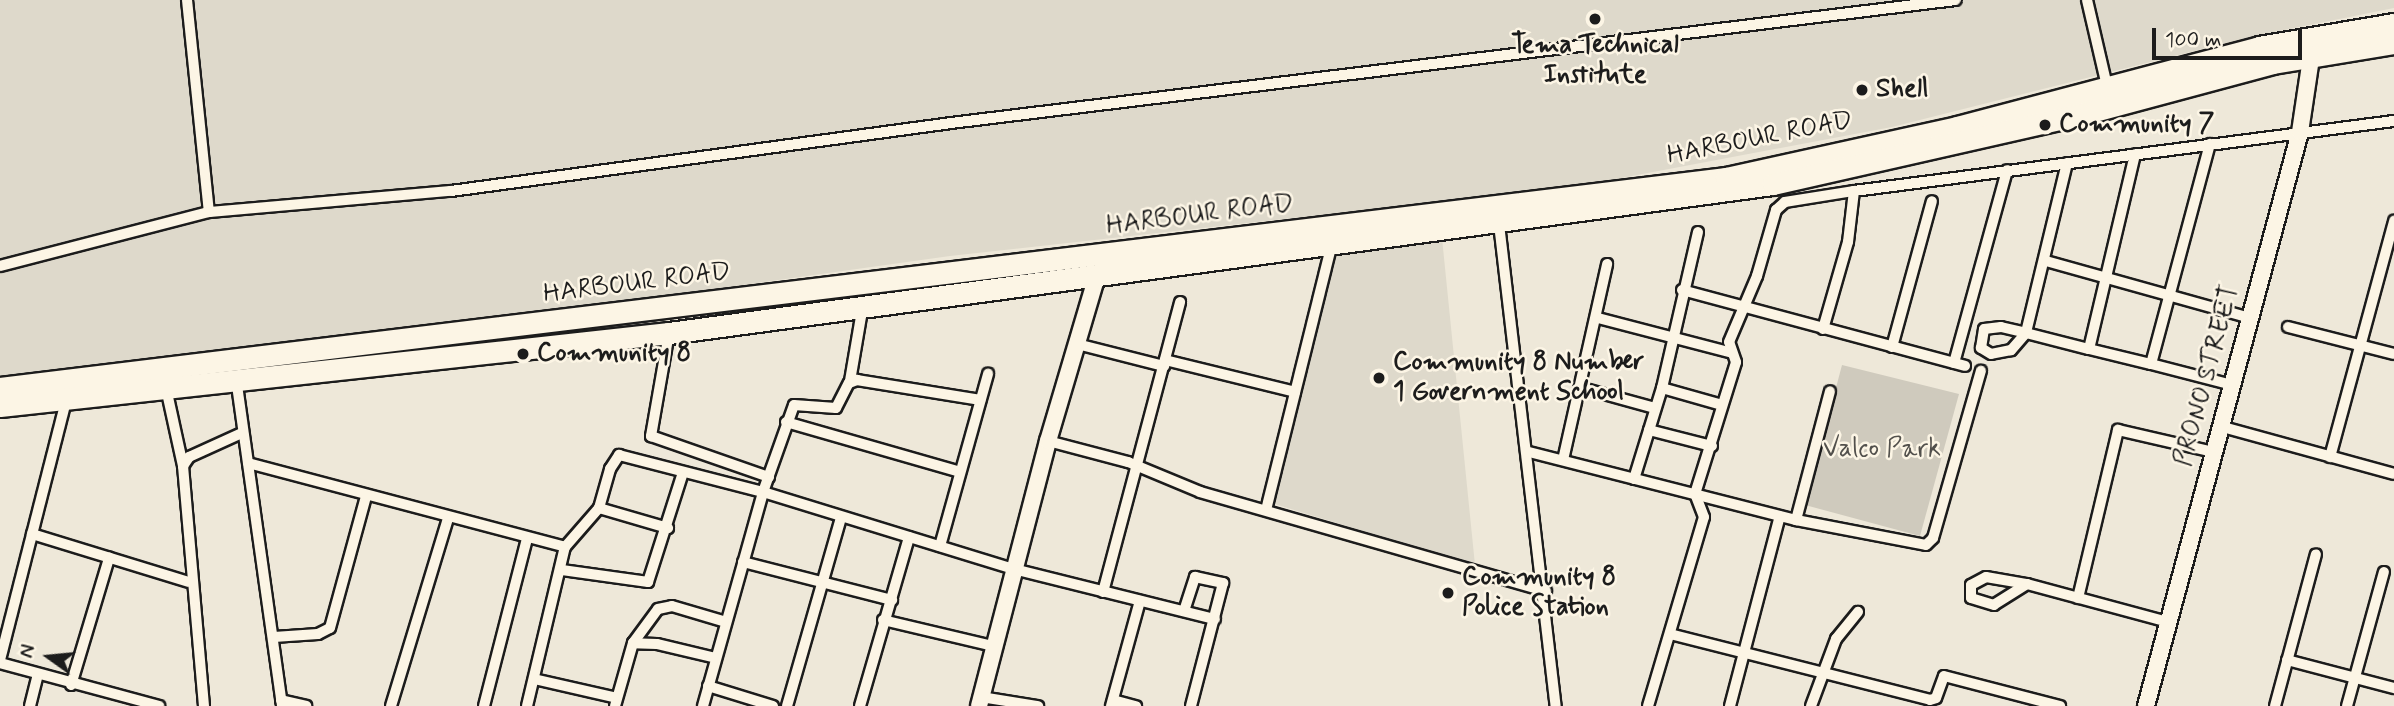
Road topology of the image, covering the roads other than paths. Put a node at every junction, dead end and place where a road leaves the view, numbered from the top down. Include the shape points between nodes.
1 (187, 0) edge
2 (1956, 0) edge
3 (2087, 0) edge
4 (2394, 24) edge
5 (2394, 43) edge
6 (2311, 58) junction
7 (2107, 86) junction
8 (2394, 121) edge
9 (2300, 132) junction
10 (2210, 144) junction
11 (2135, 154) junction
12 (2067, 163) junction
13 (2007, 170) junction
14 (1854, 191) junction
15 (1932, 201) dead end
16 (209, 212) junction
17 (2394, 221) edge
18 (1499, 224) junction
19 (1698, 233) dead end
20 (1331, 247) junction
21 (2046, 261) junction
22 (1607, 264) dead end
23 (0, 266) edge
24 (1097, 276) junction
25 (2108, 277) junction
26 (1682, 290) junction
27 (2170, 296) junction
28 (1180, 302) dead end
29 (863, 305) junction
30 (1743, 307) junction
31 (1598, 318) junction
32 (2250, 318) junction
33 (2288, 327) dead end
34 (1823, 328) junction
35 (669, 333) junction
36 (1671, 338) junction
37 (1077, 344) junction
38 (2360, 345) junction
39 (1892, 347) junction
40 (2089, 349) junction
41 (1732, 353) junction
42 (2394, 354) edge
43 (1164, 363) junction
44 (2151, 364) junction
45 (1981, 371) dead end
46 (988, 374) dead end
47 (236, 378) junction
48 (850, 382) junction
49 (2232, 385) junction
50 (0, 388) edge
51 (166, 388) junction
52 (1581, 388) junction
53 (1662, 388) junction
54 (1830, 391) dead end
55 (1295, 392) junction
56 (66, 398) junction
57 (980, 400) junction
58 (1722, 405) junction
59 (0, 406) edge
60 (1655, 408) junction
61 (786, 422) junction
62 (2219, 426) junction
63 (1648, 430) junction
64 (242, 433) junction
65 (1048, 441) junction
66 (1712, 446) junction
67 (1529, 452) junction
68 (2213, 452) junction
69 (2330, 457) junction
70 (1563, 460) junction
71 (2394, 461) edge
72 (248, 463) junction
73 (183, 466) junction
74 (1137, 466) junction
75 (683, 472) junction
76 (960, 472) junction
77 (2392, 473) edge
78 (769, 477) junction
79 (1634, 479) junction
80 (763, 492) junction
81 (1695, 494) junction
82 (366, 496) junction
83 (599, 508) junction
84 (1266, 510) junction
85 (1780, 516) junction
86 (448, 518) junction
87 (841, 518) junction
88 (1796, 520) junction
89 (668, 528) junction
90 (32, 534) junction
91 (909, 537) junction
92 (527, 539) junction
93 (940, 546) junction
94 (565, 547) junction
95 (2316, 554) dead end
96 (109, 558) junction
97 (743, 562) junction
98 (1014, 569) junction
99 (562, 570) junction
100 (2384, 572) dead end
101 (189, 582) junction
102 (821, 582) junction
103 (2027, 584) junction
104 (1103, 592) junction
105 (1546, 592) junction
106 (2078, 598) junction
107 (892, 600) junction
108 (1140, 601) junction
109 (1184, 611) junction
110 (1858, 612) dead end
111 (1215, 619) junction
112 (883, 620) junction
113 (726, 622) junction
114 (2168, 622) junction
115 (1670, 634) junction
116 (274, 636) junction
117 (633, 643) junction
118 (993, 646) junction
119 (1744, 651) junction
120 (716, 658) junction
121 (2287, 660) junction
122 (0, 661) edge
123 (1822, 673) junction
124 (38, 675) junction
125 (2355, 678) junction
126 (534, 679) junction
127 (71, 685) junction
128 (708, 686) junction
129 (2394, 688) edge
130 (2008, 693) junction
131 (122, 702) edge
132 (616, 702) edge
133 (980, 702) edge
134 (282, 703) edge
135 (1112, 703) edge
136 (30, 706) edge
137 (159, 706) edge
138 (204, 706) edge
139 (306, 706) edge
140 (391, 706) edge
141 (484, 706) edge
142 (527, 706) edge
143 (702, 706) edge
144 (773, 706) edge
145 (787, 706) edge
146 (860, 706) edge
147 (1038, 706) edge
148 (1136, 706) edge
149 (1191, 706) edge
150 (1556, 706) edge
151 (1648, 706) edge
152 (1730, 706) edge
153 (1811, 706) edge
154 (2005, 706) edge
155 (2060, 706) edge
156 (2146, 706) edge
157 (2275, 706) edge
158 (2347, 706) edge

1 - 16 street
2 - 16 street via 951,124 478,188
3 - 7 street
4 - 7 highway, HARBOUR ROAD via 2259,47
5 - 6 highway, HARBOUR ROAD
6 - 9 street, PRONO STREET
6 - 18 highway, HARBOUR ROAD via 1773,184
7 - 50 highway, HARBOUR ROAD via 1957,127 1726,177
8 - 9 street
9 - 10 street
9 - 32 street, PRONO STREET
10 - 11 street
10 - 27 street
11 - 12 street
11 - 25 street
12 - 13 street
12 - 21 street
13 - 14 street
13 - 39 street via 1960,365
14 - 30 street via 1778,207
14 - 34 street via 1848,242
15 - 39 street
16 - 23 street
17 - 38 street
18 - 20 highway, HARBOUR ROAD
18 - 67 street via 1508,324
19 - 26 street
20 - 24 highway, HARBOUR ROAD
20 - 55 street
21 - 25 street
21 - 40 street via 2026,333
22 - 31 street via 1595,313
24 - 29 highway, HARBOUR ROAD
24 - 37 street
25 - 27 street
25 - 40 street
26 - 30 street
26 - 36 street via 1684,300
27 - 32 street
27 - 44 street
28 - 43 street
29 - 35 highway, HARBOUR ROAD
29 - 48 street
30 - 34 street
30 - 41 street via 1729,342
31 - 36 street
31 - 52 street
32 - 49 street, PRONO STREET
33 - 38 street
34 - 39 street
35 - 47 highway, HARBOUR ROAD
35 - 78 street via 651,436
36 - 41 street
36 - 53 street
37 - 43 street
37 - 65 street
38 - 42 street
38 - 69 street
40 - 44 street
41 - 58 street via 1736,362
43 - 55 street
43 - 74 street
44 - 49 street
45 - 88 street via 1930,542 1921,545
46 - 57 street
47 - 51 highway, HARBOUR ROAD
47 - 64 street
48 - 57 street
48 - 61 street via 836,408 794,405
49 - 62 street, PRONO STREET
51 - 56 highway, HARBOUR ROAD
51 - 73 street
52 - 60 street
52 - 70 street
53 - 58 street
53 - 60 street
54 - 88 street
55 - 84 street
56 - 59 highway, HARBOUR ROAD
56 - 90 street
57 - 76 street
58 - 66 street
60 - 63 street
61 - 76 street
61 - 78 street
62 - 68 street, PRONO STREET
62 - 69 street
63 - 66 street
63 - 79 street
64 - 72 street
64 - 73 street via 189,457
65 - 74 street
65 - 98 street
66 - 81 street
67 - 70 street
67 - 105 street
68 - 106 street via 2118,430
68 - 114 street, PRONO STREET
69 - 77 street
70 - 79 street
71 - 77 street
72 - 82 street
72 - 116 street
73 - 101 street
74 - 84 street via 1200,492
74 - 104 street
75 - 80 street
75 - 83 street via 620,455 610,469
75 - 89 street
76 - 93 street
78 - 80 street
79 - 81 street
80 - 87 street
80 - 97 street
81 - 85 street
81 - 115 street via 1704,517
82 - 86 street
82 - 116 street via 330,628 318,634
83 - 89 street
83 - 94 street
84 - 105 street
85 - 88 street
85 - 119 street
86 - 92 street
86 - 140 street
87 - 91 street
87 - 102 street
89 - 99 street via 648,582
90 - 96 street
90 - 122 street
91 - 93 street
91 - 107 street
92 - 94 street
92 - 141 street
93 - 98 street
94 - 99 street
95 - 121 street
96 - 101 street
96 - 127 street
97 - 102 street
97 - 113 street
98 - 104 street
98 - 118 street
99 - 126 street
100 - 125 street
101 - 138 street
102 - 107 street
102 - 145 street
103 - 103 street via 1986,577 1972,585 1971,598 1994,605
103 - 106 street
104 - 108 street
105 - 150 street
106 - 114 street
107 - 112 street
108 - 109 street
108 - 135 street
109 - 111 street
109 - 111 street via 1195,577 1221,582 1224,586
110 - 123 street via 1844,625
111 - 149 street
112 - 118 street
112 - 146 street
113 - 117 street via 672,606 658,609
113 - 120 street
114 - 156 street, PRONO STREET
115 - 119 street
115 - 151 street
116 - 134 street
117 - 120 street
117 - 132 street
118 - 133 street
119 - 123 street
119 - 152 street
120 - 128 street
121 - 125 street
121 - 157 street
122 - 124 street
123 - 130 street via 1933,701 1944,676
123 - 153 street
124 - 127 street
124 - 136 street
125 - 129 street
125 - 158 street
126 - 132 street
126 - 142 street
127 - 131 street
128 - 143 street
128 - 144 street
130 - 154 street
130 - 155 street
131 - 137 street
133 - 147 street
134 - 139 street
135 - 148 street

